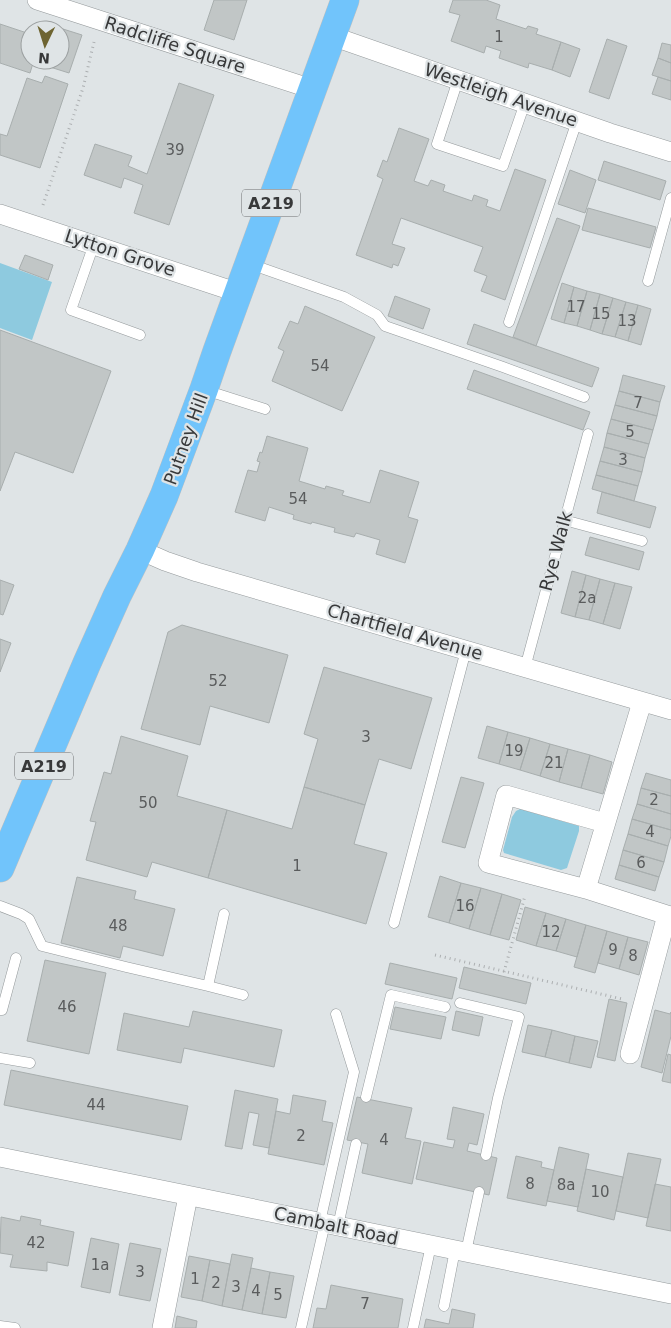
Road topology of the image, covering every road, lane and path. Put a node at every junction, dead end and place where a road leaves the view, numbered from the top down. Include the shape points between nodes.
1 (37, 0) edge
2 (345, 0) edge
3 (332, 36) junction
4 (94, 41) dead end
5 (458, 80) junction
6 (312, 89) junction
7 (525, 103) junction
8 (577, 121) junction
9 (671, 152) edge
10 (671, 198) edge
11 (0, 214) edge
12 (37, 226) junction
13 (94, 244) junction
14 (249, 264) junction
15 (648, 282) dead end
16 (239, 292) junction
17 (509, 322) dead end
18 (140, 335) dead end
19 (204, 389) junction
20 (584, 397) dead end
21 (265, 409) dead end
22 (588, 434) dead end
23 (564, 520) junction
24 (642, 541) dead end
25 (140, 550) junction
26 (466, 650) junction
27 (525, 668) junction
28 (642, 702) junction
29 (671, 710) edge
30 (605, 822) junction
31 (0, 868) edge
32 (531, 875) junction
33 (586, 889) junction
34 (0, 906) edge
35 (224, 914) dead end
36 (669, 916) edge
37 (394, 924) dead end
38 (435, 955) dead end
39 (16, 958) dead end
40 (504, 972) junction
41 (208, 986) junction
42 (243, 995) dead end
43 (460, 1003) dead end
44 (643, 1004) junction
45 (446, 1007) dead end
46 (0, 1010) edge
47 (336, 1014) dead end
48 (630, 1054) dead end
49 (0, 1058) edge
50 (30, 1064) dead end
51 (366, 1098) dead end
52 (356, 1144) dead end
53 (486, 1155) dead end
54 (0, 1157) edge
55 (479, 1192) dead end
56 (188, 1196) junction
57 (328, 1224) junction
58 (431, 1245) junction
59 (461, 1251) junction
60 (671, 1294) edge
61 (444, 1306) dead end
62 (0, 1326) edge
63 (15, 1328) edge
64 (162, 1328) edge
65 (301, 1328) edge
66 (413, 1328) edge

1 - 6 street, Radcliffe Square
2 - 3 main road, Putney Hill / A219
3 - 5 street, Westleigh Avenue
3 - 6 main road, Putney Hill / A219
4 - 12 path via 83,88
5 - 7 street, Westleigh Avenue
5 - 7 lane via 437,144 503,166
6 - 14 main road, Putney Hill / A219
7 - 8 street, Westleigh Avenue
8 - 9 street, Westleigh Avenue
8 - 17 lane
10 - 15 lane
11 - 12 street, Lytton Grove
12 - 13 street, Lytton Grove
13 - 16 street, Lytton Grove
13 - 18 lane via 71,310
14 - 16 main road, Putney Hill / A219
14 - 20 lane via 344,297 377,315 385,326
16 - 19 main road, Putney Hill / A219
19 - 21 lane
19 - 25 main road, Putney Hill / A219
22 - 23 lane, Rye Walk
23 - 24 lane
23 - 27 lane, Rye Walk
25 - 26 street, Chartfield Avenue via 197,572
25 - 31 main road, Putney Hill / A219 via 87,663
26 - 27 street, Chartfield Avenue
26 - 37 lane
27 - 28 street, Chartfield Avenue
28 - 29 street, Chartfield Avenue
28 - 30 street
30 - 32 street via 506,794 488,863
30 - 33 street
32 - 33 street
32 - 40 path
33 - 36 street
34 - 41 lane via 29,919 42,946
35 - 41 lane
36 - 44 street
38 - 40 path
39 - 46 lane
40 - 44 path
41 - 42 lane
43 - 53 lane via 519,1017
44 - 48 street
45 - 51 lane via 391,995
47 - 57 lane via 354,1072
49 - 50 lane
52 - 57 lane
54 - 56 street, Cambalt Road
55 - 59 lane
56 - 57 street, Cambalt Road
56 - 64 street
57 - 58 street, Cambalt Road
57 - 65 lane
58 - 59 street, Cambalt Road
58 - 66 lane
59 - 60 street, Cambalt Road
59 - 61 lane
62 - 63 lane

